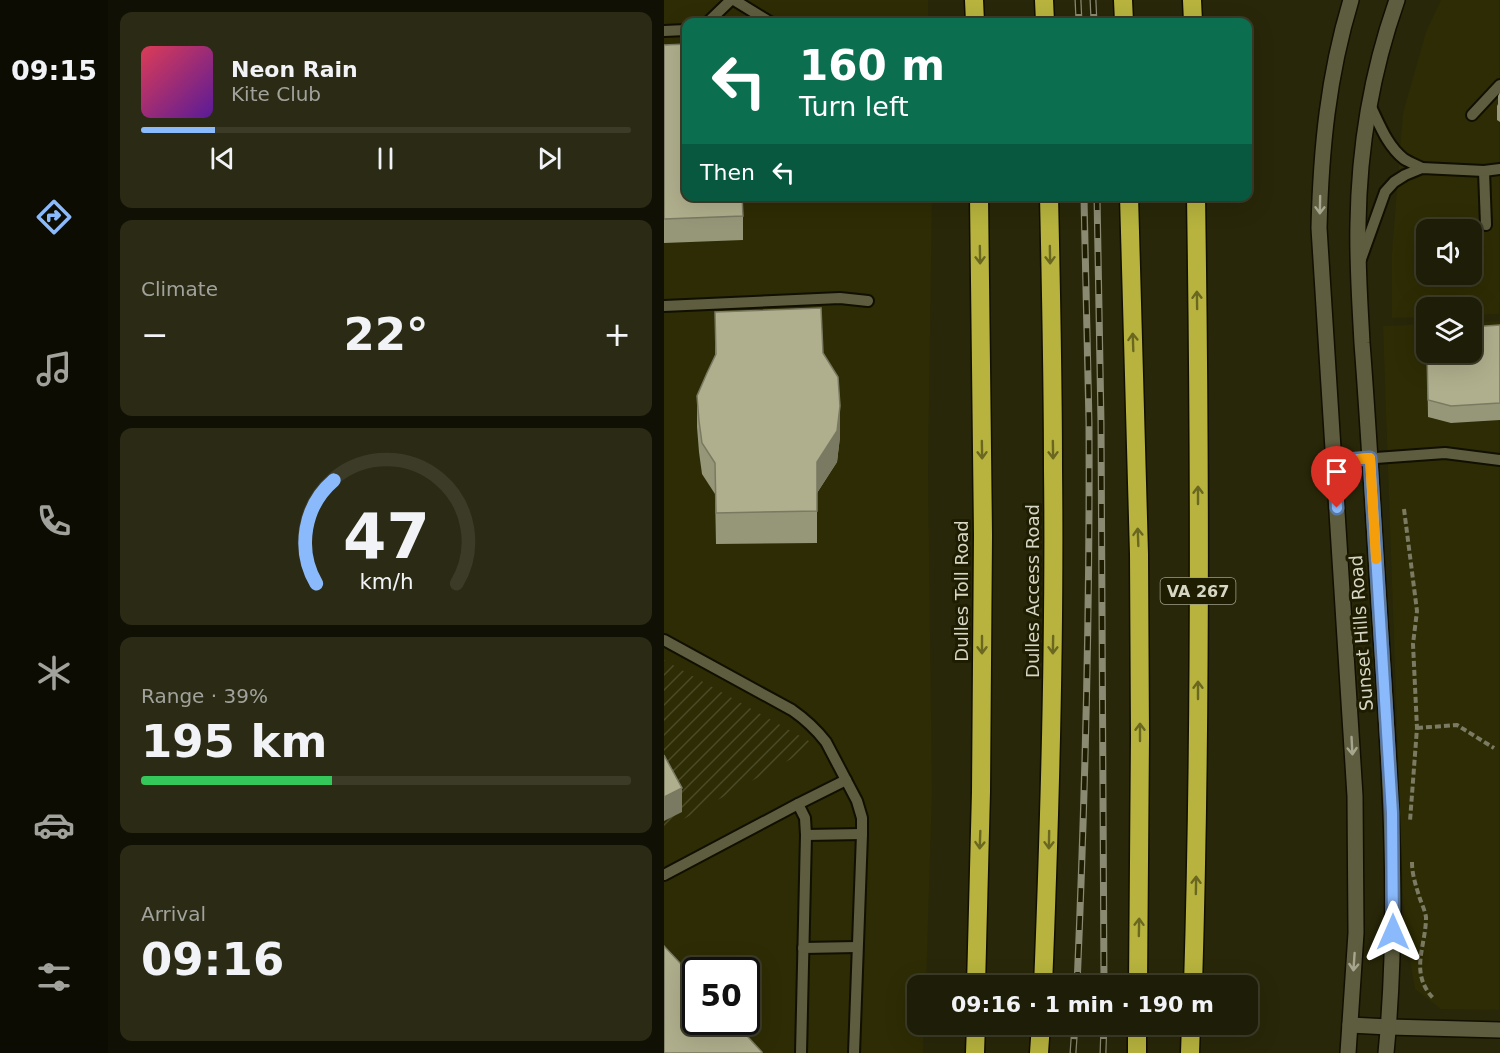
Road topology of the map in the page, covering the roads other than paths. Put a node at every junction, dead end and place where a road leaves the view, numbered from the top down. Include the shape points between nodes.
1 (732, 0) edge
2 (974, 0) edge
3 (1044, 0) edge
4 (1123, 0) edge
5 (1192, 0) edge
6 (1351, 0) edge
7 (1398, 0) edge
8 (712, 18) edge
9 (763, 18) edge
10 (974, 18) edge
11 (1045, 18) edge
12 (1124, 18) edge
13 (1193, 18) edge
14 (682, 30) edge
15 (664, 31) edge
16 (1500, 85) edge
17 (1370, 105) junction
18 (1472, 116) dead end
19 (1422, 168) junction
20 (1500, 169) edge
21 (1484, 171) junction
22 (979, 201) edge
23 (1049, 201) edge
24 (1129, 201) edge
25 (1195, 201) edge
26 (1486, 225) dead end
27 (1358, 268) junction
28 (868, 301) dead end
29 (664, 306) edge
30 (1370, 458) junction
31 (1500, 460) edge
32 (1334, 461) junction
33 (664, 640) edge
34 (846, 780) junction
35 (798, 804) junction
36 (862, 834) junction
37 (806, 835) junction
38 (664, 875) edge
39 (857, 947) junction
40 (804, 948) junction
41 (976, 975) edge
42 (1043, 975) edge
43 (1138, 975) edge
44 (1192, 975) edge
45 (1350, 1025) junction
46 (1389, 1028) junction
47 (1500, 1030) edge
48 (976, 1035) edge
49 (1040, 1035) edge
50 (1137, 1035) edge
51 (1191, 1035) edge
52 (801, 1053) edge
53 (854, 1053) edge
54 (975, 1053) edge
55 (1039, 1053) edge
56 (1137, 1053) edge
57 (1190, 1053) edge
58 (1348, 1053) edge
59 (1386, 1053) edge

1 - 8 lane
1 - 9 lane
2 - 10 highway
3 - 11 highway
4 - 12 highway
5 - 13 highway
6 -> 32 main road, Sunset Hills Road via 1330,86 1320,196
7 - 17 main road, Sunset Hills Road
14 - 15 lane
16 - 18 lane
17 - 19 lane via 1394,148
17 - 27 main road, Sunset Hills Road via 1359,189
19 - 21 lane
19 - 27 lane via 1394,182 1385,192
20 - 21 lane
21 - 26 lane
22 -> 41 highway, Dulles Toll Road via 983,535
23 -> 42 highway, Dulles Access Road via 1052,705
43 -> 24 highway via 1139,565
44 -> 25 highway, VA 267 via 1198,727
27 - 30 main road, Sunset Hills Road
28 - 29 lane via 840,298
30 - 31 lane via 1445,453
30 - 32 lane
30 - 46 main road, Sunset Hills Road via 1392,813
32 -> 45 main road, Sunset Hills Road via 1355,796 1356,933
33 - 34 lane via 803,718 820,733
34 - 35 lane
34 - 36 lane via 860,809
35 - 37 lane via 805,818
35 - 38 lane
36 - 37 lane
36 - 39 lane
37 - 40 lane
39 - 40 lane
39 - 53 lane
40 - 52 lane
45 - 46 main road
45 - 58 main road, Sunset Hills Road
46 - 47 main road
46 - 59 main road, Sunset Hills Road
48 - 54 highway
49 - 55 highway
50 - 56 highway
51 - 57 highway

